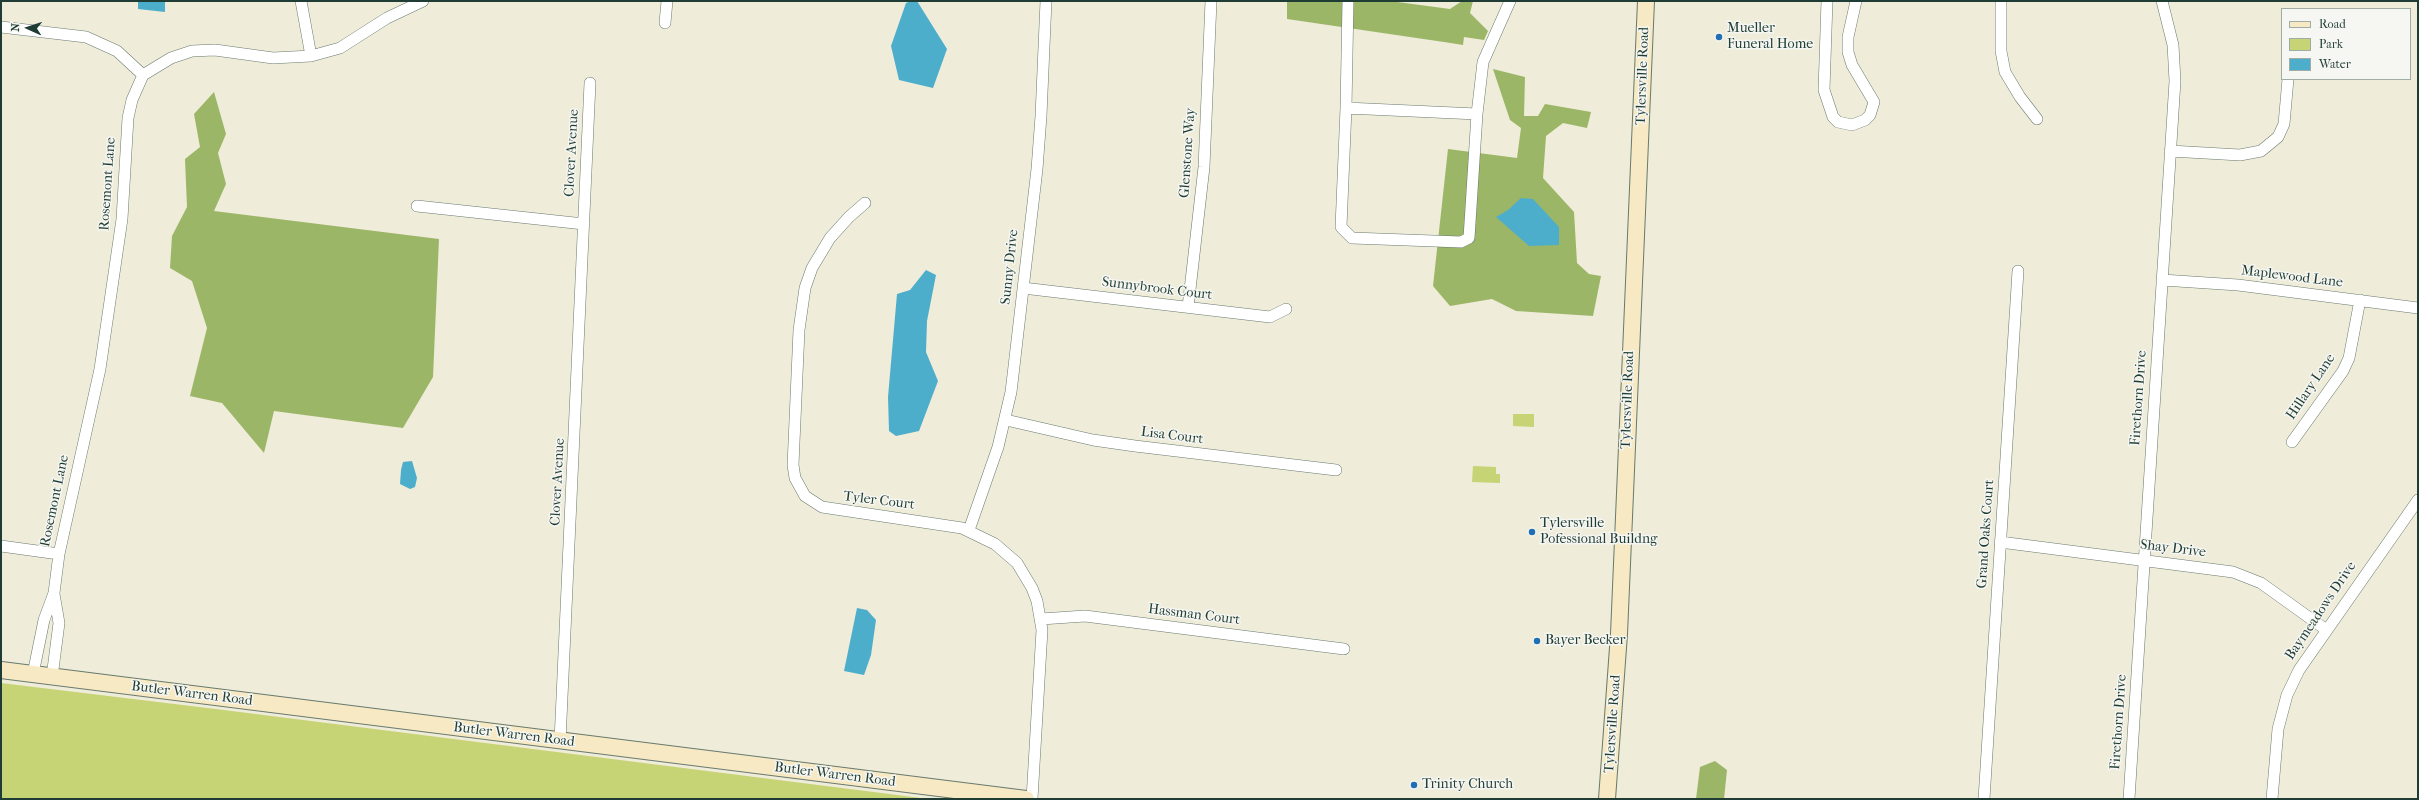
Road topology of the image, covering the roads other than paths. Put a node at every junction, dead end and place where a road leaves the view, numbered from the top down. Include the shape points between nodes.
1 (301, 1) edge
2 (423, 1) edge
3 (667, 1) edge
4 (1046, 1) edge
5 (1211, 1) edge
6 (1348, 1) edge
7 (1510, 1) edge
8 (1646, 1) edge
9 (1827, 1) edge
10 (1856, 1) edge
11 (2001, 1) edge
12 (2162, 1) edge
13 (665, 23) dead end
14 (1, 27) edge
15 (311, 56) junction
16 (142, 75) junction
17 (2288, 80) edge
18 (590, 83) dead end
19 (1346, 108) junction
20 (1477, 114) junction
21 (2037, 119) dead end
22 (2170, 151) junction
23 (865, 203) dead end
24 (417, 206) dead end
25 (584, 224) junction
26 (2018, 270) dead end
27 (2162, 280) junction
28 (1023, 288) junction
29 (2360, 300) junction
30 (1188, 307) junction
31 (2418, 308) edge
32 (1286, 309) dead end
33 (1006, 420) junction
34 (2292, 442) dead end
35 (1336, 470) dead end
36 (2416, 507) edge
37 (969, 530) junction
38 (2000, 542) junction
39 (1, 546) edge
40 (59, 554) junction
41 (2144, 560) junction
42 (54, 593) junction
43 (1041, 619) junction
44 (2325, 629) junction
45 (1344, 649) dead end
46 (1, 670) edge
47 (34, 674) junction
48 (52, 677) junction
49 (560, 741) junction
50 (1026, 799) edge
51 (1032, 799) edge
52 (1607, 799) edge
53 (1984, 799) edge
54 (2129, 799) edge
55 (2272, 799) edge

1 - 15 street
2 - 15 street via 386,18 340,48
3 - 13 street
4 - 28 street, Sunny Drive via 1041,116
5 - 30 street, Glenstone Way via 1204,167
6 - 19 street
7 - 20 street via 1483,62
8 - 52 main road, Tylersville Road via 1619,634
9 - 10 street via 1824,90 1833,117 1845,125 1852,125 1870,115 1874,102 1852,65 1848,52 1848,37
11 - 21 street via 2001,51 2005,72
12 - 22 street, Firethorn Drive via 2172,38 2175,66
14 - 16 street via 86,37 117,51
15 - 16 street via 273,58 215,50 192,51 171,58
16 - 40 street, Rosemont Lane via 128,118 122,219 100,369
17 - 22 street via 2284,124 2278,137 2261,151 2240,155
18 - 25 street, Clover Avenue
19 - 20 street
19 - 20 street via 1341,227 1352,238 1461,242 1469,238
22 - 27 street, Firethorn Drive
23 - 37 street, Tyler Court via 830,238 812,268 805,288 799,330 793,465 795,478 805,496 822,507
24 - 25 street
25 - 49 street, Clover Avenue
26 - 38 street, Grand Oaks Court
27 - 29 street, Maplewood Lane via 2233,284
27 - 41 street, Firethorn Drive
28 - 30 street, Sunnybrook Court
28 - 33 street, Sunny Drive
29 - 31 street, Maplewood Lane
29 - 34 street, Hillary Lane via 2350,358
30 - 32 street, Sunnybrook Court via 1270,316
33 - 35 street, Lisa Court via 1092,440
33 - 37 street, Sunny Drive
36 - 44 street, Baymeadows Drive
37 - 43 street, Tyler Court via 995,544 1017,563 1032,588
38 - 41 street, Shay Drive
38 - 53 street, Grand Oaks Court
39 - 40 street
40 - 42 street, Rosemont Lane
41 - 44 street, Shay Drive via 2247,576 2273,591
41 - 54 street, Firethorn Drive
42 - 47 street, Rosemont Lane via 44,620
42 - 48 street, Rosemont Lane via 59,623
43 - 45 street, Hassman Court via 1085,616
43 - 51 street, Tyler Court via 1040,688
44 - 55 street, Baymeadows Drive via 2299,670 2281,716 2276,743
46 - 47 main road, Butler Warren Road
47 - 48 main road, Butler Warren Road
48 - 49 main road, Butler Warren Road
49 - 50 main road, Butler Warren Road

